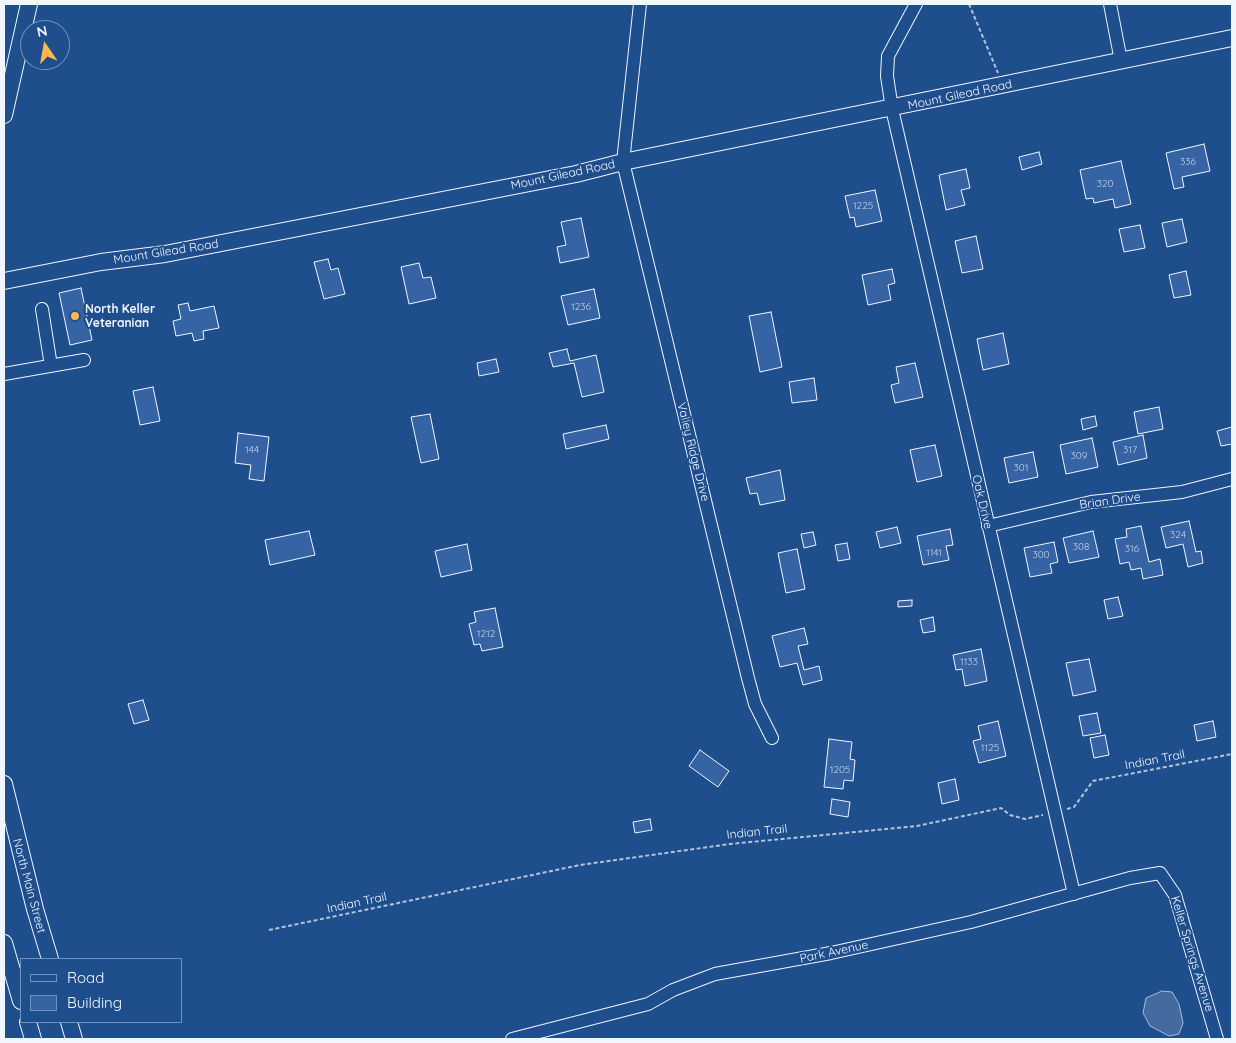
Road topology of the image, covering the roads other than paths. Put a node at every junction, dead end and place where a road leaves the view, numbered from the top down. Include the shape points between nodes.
1 (29, 4) edge
2 (640, 4) edge
3 (916, 4) edge
4 (1110, 4) edge
5 (1232, 38) edge
6 (1121, 61) junction
7 (892, 109) junction
8 (4, 115) edge
9 (623, 162) junction
10 (4, 281) edge
11 (42, 309) dead end
12 (84, 360) dead end
13 (51, 366) junction
14 (4, 374) edge
15 (1232, 479) edge
16 (988, 526) junction
17 (772, 738) dead end
18 (4, 784) edge
19 (1160, 872) joint
20 (1074, 894) junction
21 (4, 943) edge
22 (50, 958) edge
23 (20, 998) edge
24 (28, 1023) edge
25 (69, 1023) edge
26 (33, 1039) edge
27 (74, 1039) edge
28 (512, 1039) edge
29 (1217, 1039) edge

1 - 8 main road
2 - 9 street, Valley Ridge Drive
3 - 7 street, Oak Drive via 888,56 886,76
4 - 6 street
5 - 6 main road, Mount Gilead Road
6 - 7 main road, Mount Gilead Road
7 - 9 main road, Mount Gilead Road
7 - 16 street, Oak Drive
9 - 10 main road, Mount Gilead Road via 261,235
9 - 17 street, Valley Ridge Drive via 748,678 755,704
11 - 13 street
12 - 13 street
13 - 14 street
15 - 16 street, Brian Drive via 1182,492 1091,502
16 - 20 street, Oak Drive
18 - 22 main road, North Main Street via 34,909
19 - 20 street, Park Avenue
19 - 29 street, Keller Springs Avenue via 1175,895
20 - 28 street, Park Avenue via 971,922 831,953 715,974 673,990 648,1004
21 - 23 main road
24 - 26 main road
25 - 27 main road

